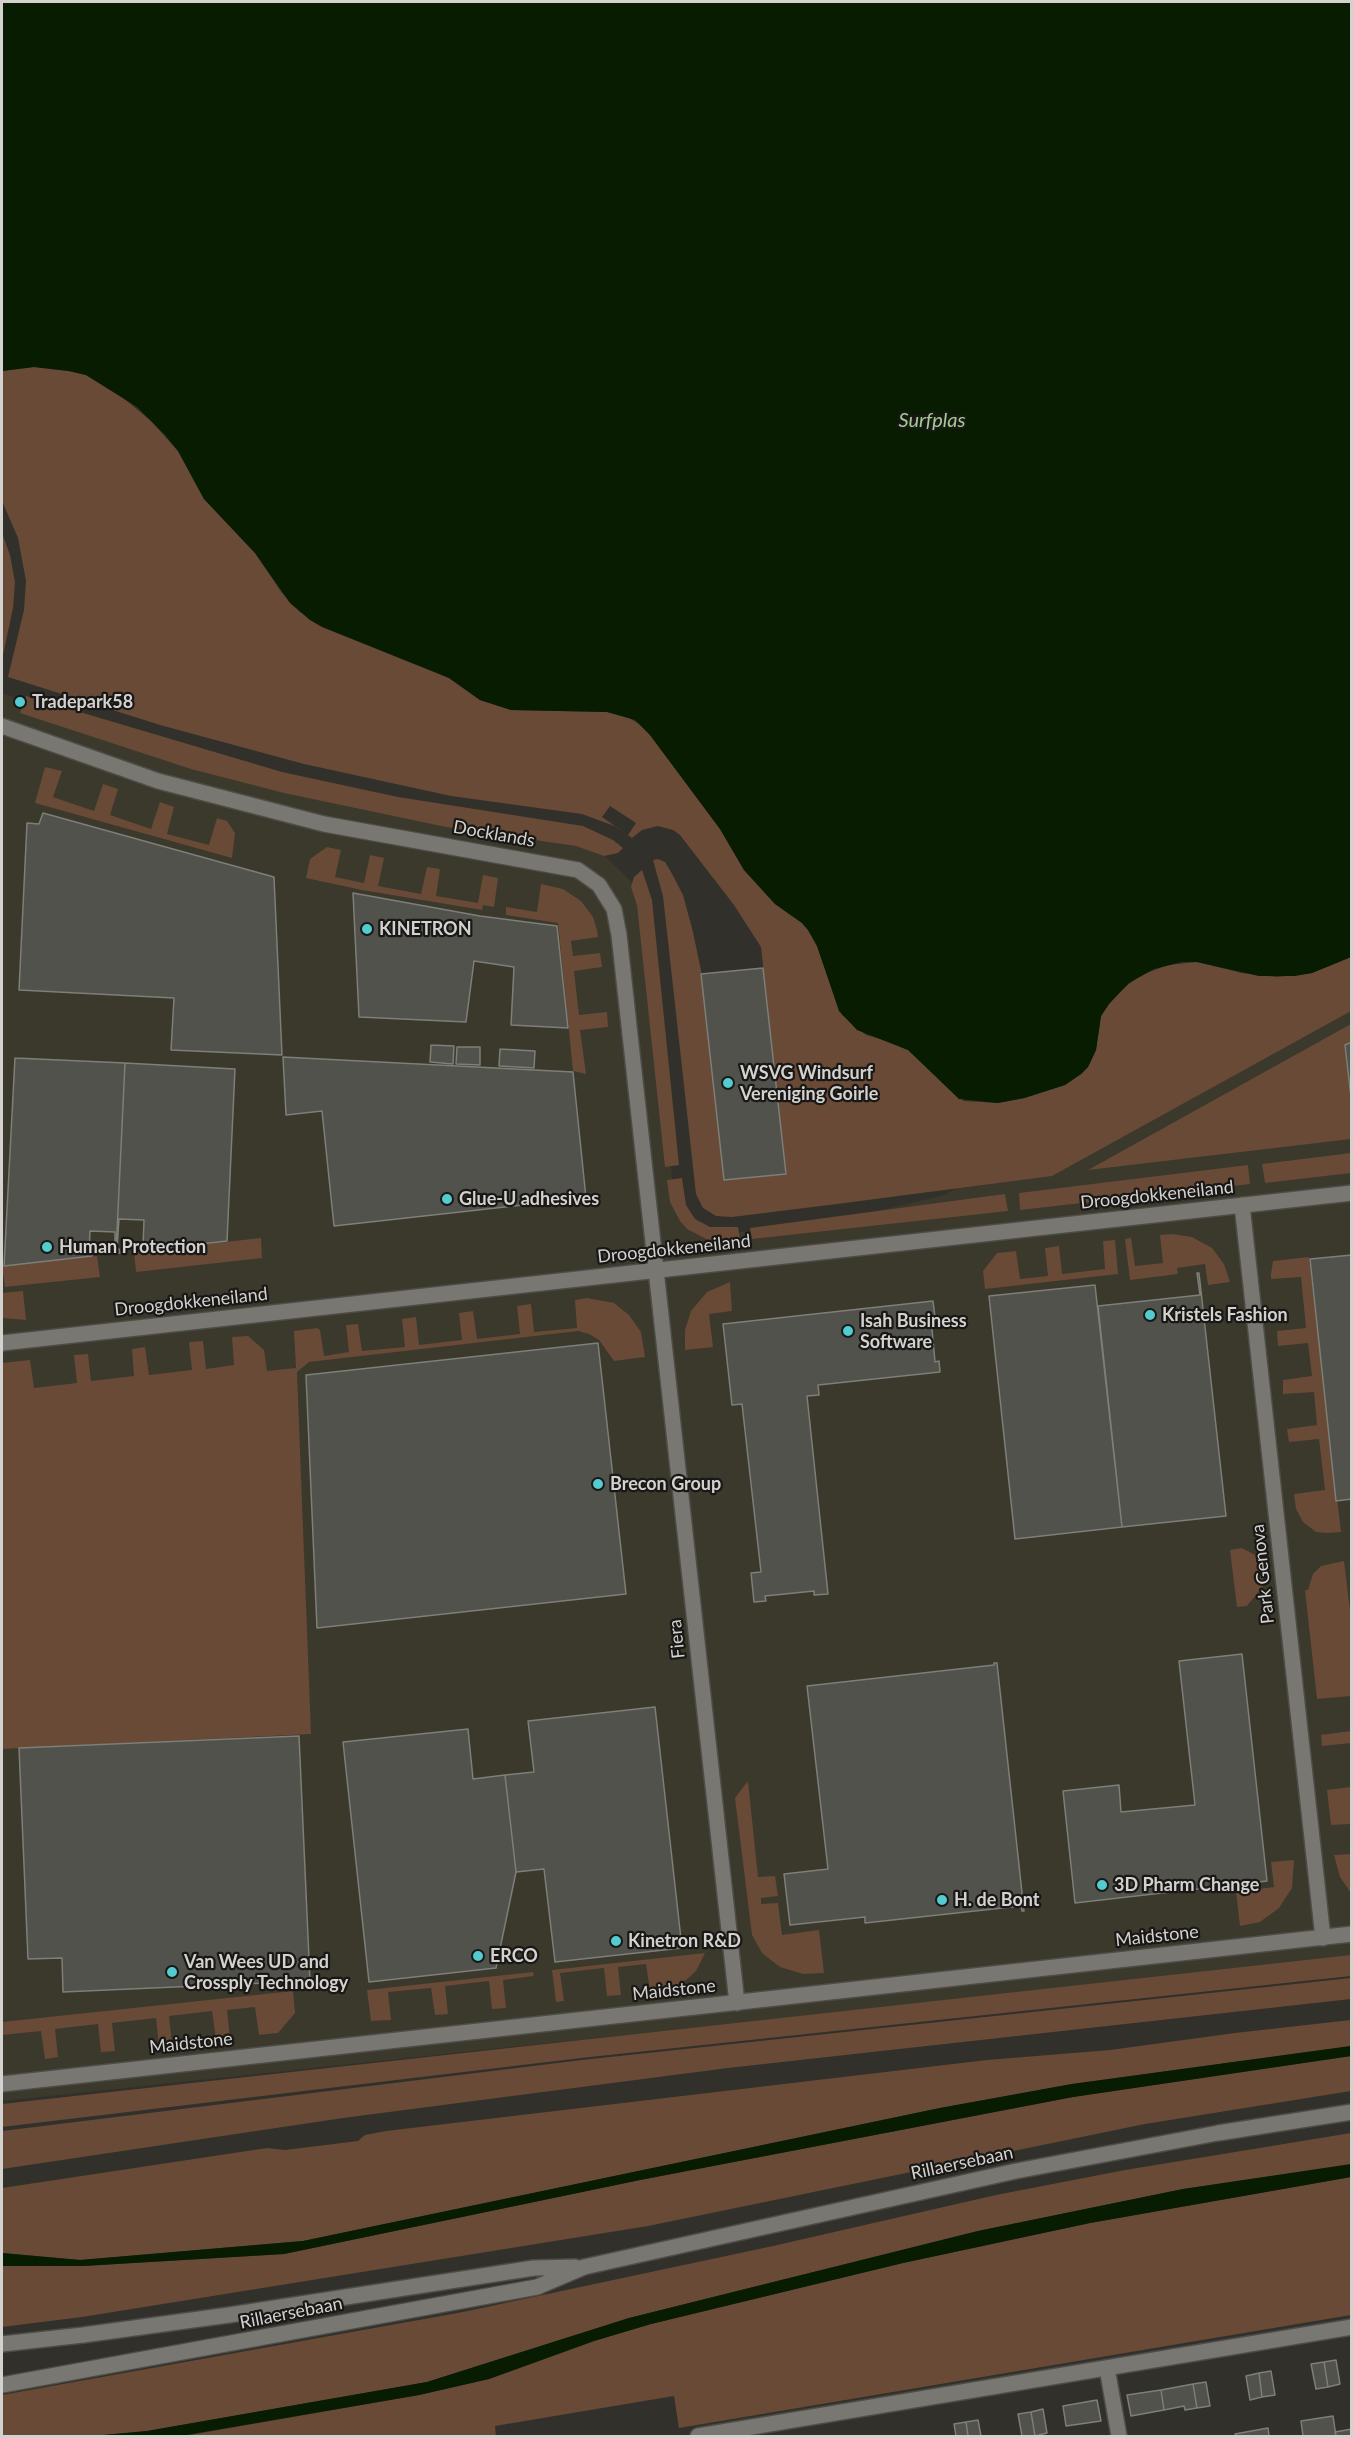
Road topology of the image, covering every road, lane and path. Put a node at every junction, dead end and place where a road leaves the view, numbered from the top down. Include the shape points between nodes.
1 (2, 726) edge
2 (1352, 1193) edge
3 (1242, 1205) junction
4 (656, 1270) junction
5 (2, 1342) edge
6 (1352, 1934) edge
7 (1323, 1938) junction
8 (737, 2003) junction
9 (2, 2084) edge
10 (1352, 2112) edge
11 (584, 2267) junction
12 (1352, 2327) edge
13 (2, 2344) edge
14 (1107, 2368) junction
15 (2, 2385) edge
16 (698, 2436) edge
17 (1119, 2436) edge

1 - 4 street, Docklands via 158,781 324,824 578,870 599,885 614,909 619,935
2 - 3 street, Droogdokkeneiland
3 - 4 street, Droogdokkeneiland
3 - 7 street, Park Genova
4 - 5 street, Droogdokkeneiland
4 - 8 street, Fiera
6 - 7 street, Maidstone
7 - 8 street, Maidstone
8 - 9 street, Maidstone
10 - 11 street, Rillaersebaan via 1016,2171
11 - 13 street, Rillaersebaan via 534,2268
11 - 15 street, Rillaersebaan via 537,2287
12 - 14 street
14 - 16 street
14 - 17 street

